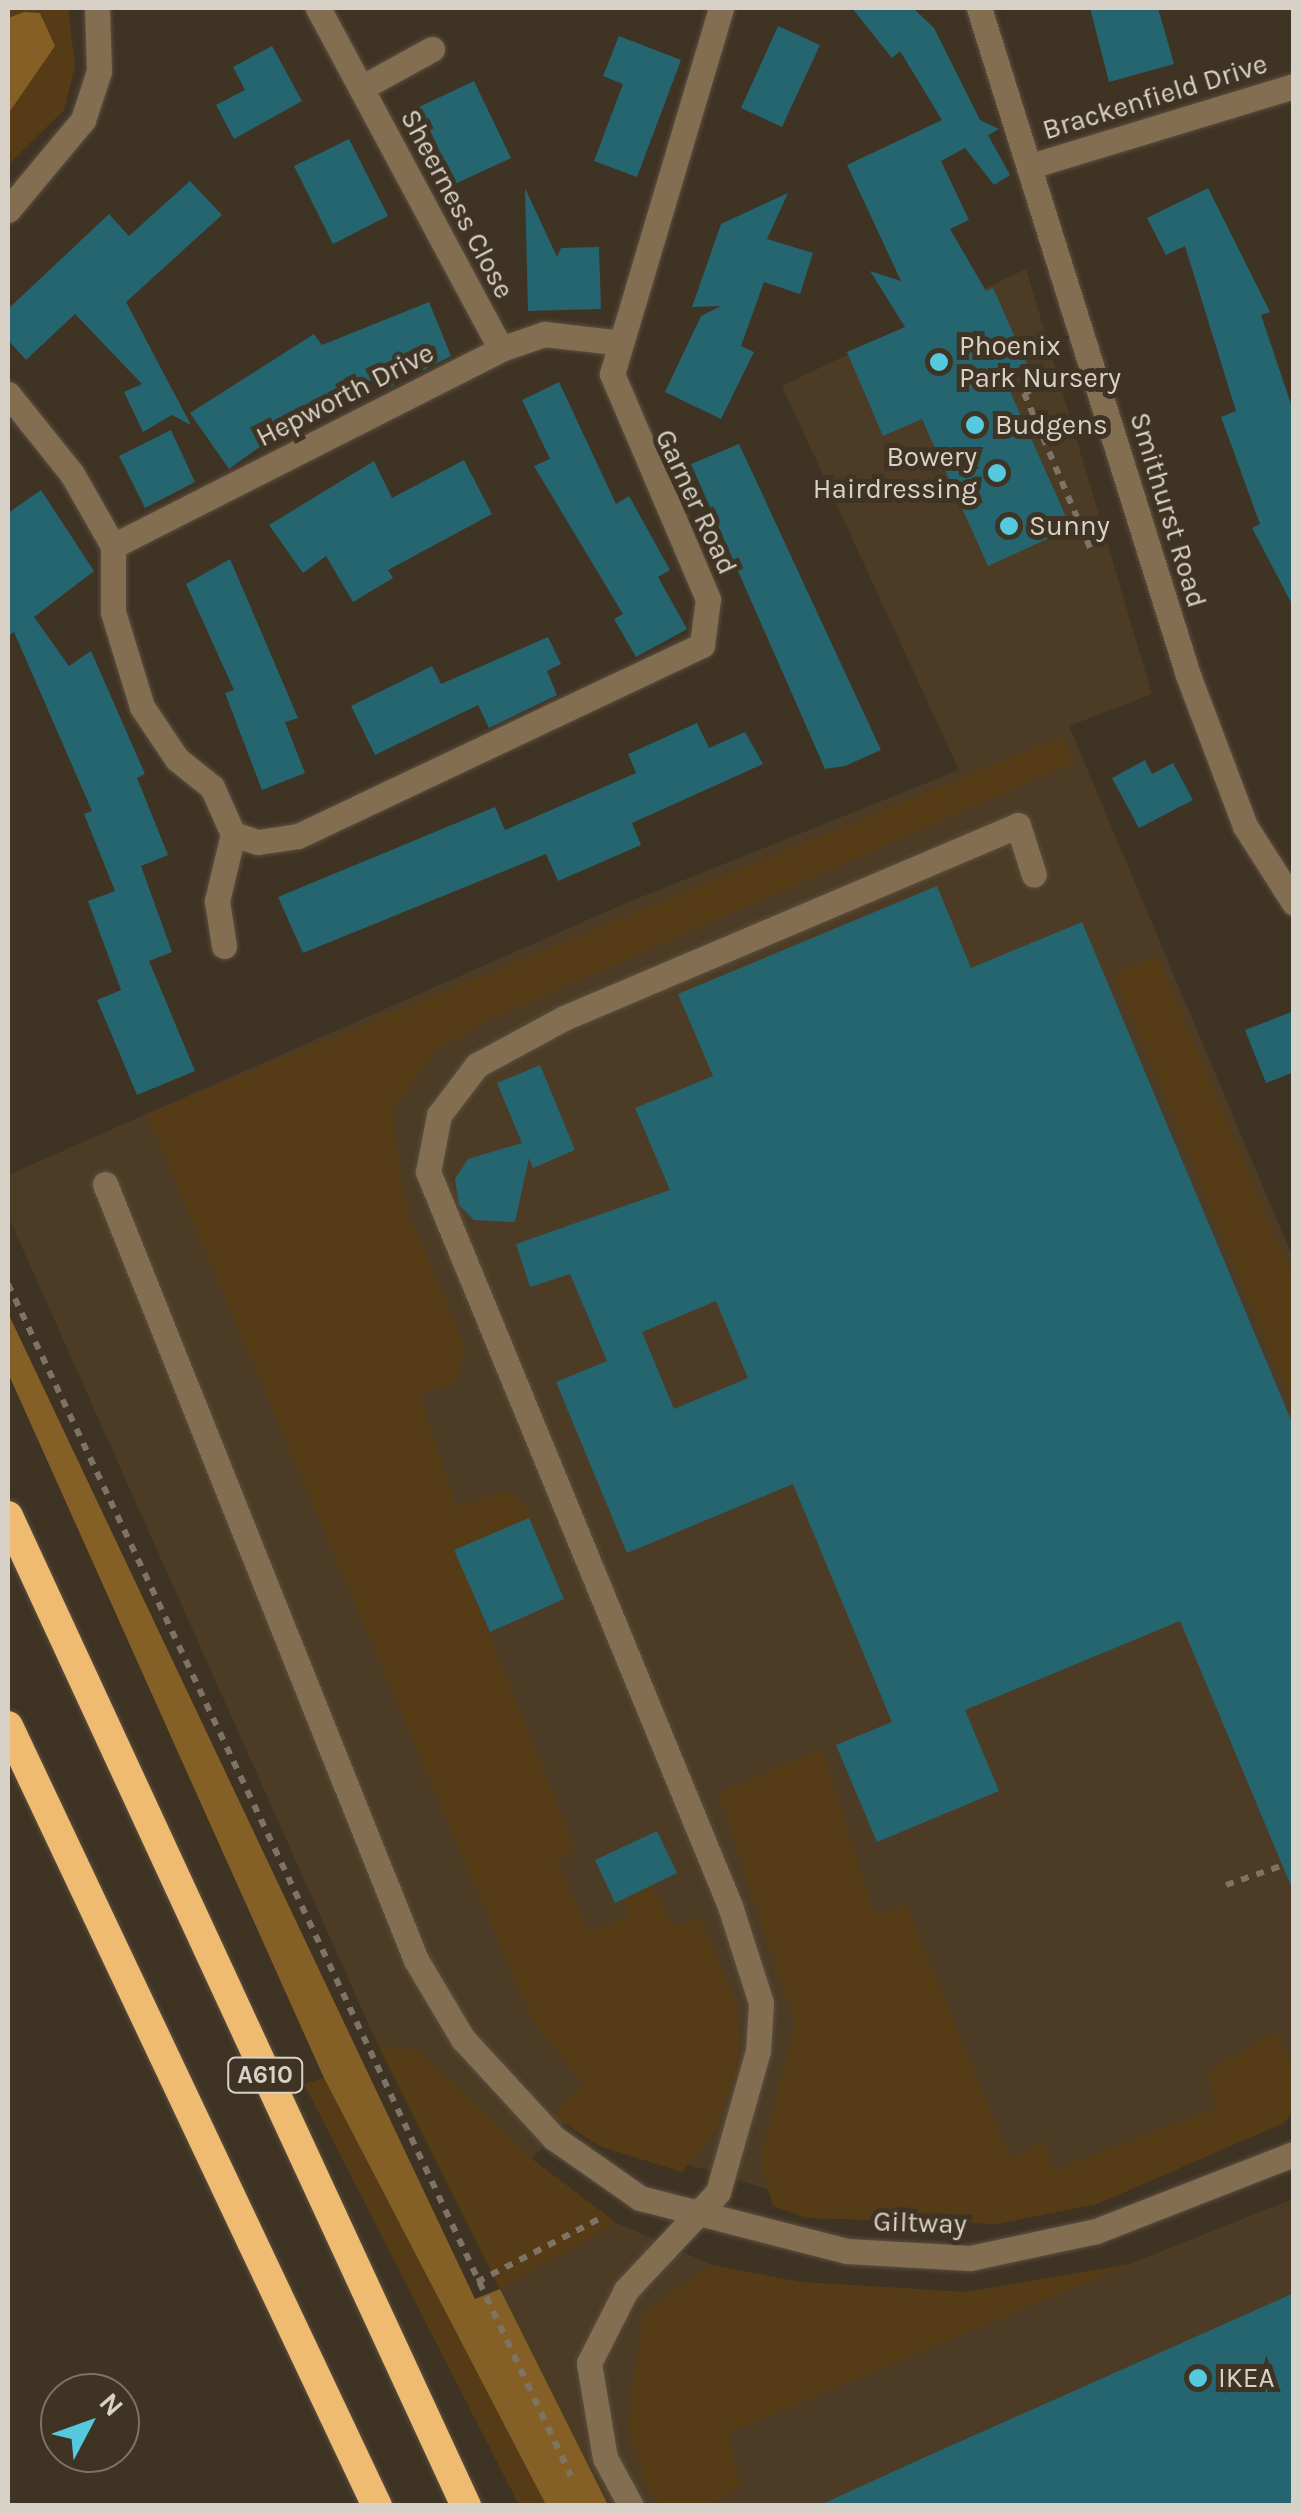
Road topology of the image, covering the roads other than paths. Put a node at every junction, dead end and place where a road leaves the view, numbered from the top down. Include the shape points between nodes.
1 (97, 8) edge
2 (318, 8) edge
3 (722, 8) edge
4 (979, 8) edge
5 (432, 49) dead end
6 (1294, 86) edge
7 (361, 88) junction
8 (1034, 166) junction
9 (8, 210) edge
10 (614, 342) junction
11 (500, 349) junction
12 (8, 394) edge
13 (113, 546) junction
14 (233, 834) junction
15 (1034, 875) dead end
16 (1294, 903) edge
17 (224, 946) dead end
18 (105, 1184) dead end
19 (8, 1516) edge
20 (8, 1726) edge
21 (1294, 2154) edge
22 (704, 2213) junction
23 (377, 2506) edge
24 (466, 2506) edge
25 (631, 2506) edge

1 - 9 street via 99,72 83,120
2 - 7 street, Sheerness Close
3 - 10 street, Garner Road
4 - 8 street, Smithurst Road
5 - 7 street
6 - 8 street, Brackenfield Drive
7 - 11 street, Sheerness Close
8 - 16 street, Smithurst Road via 1188,676 1245,826
10 - 11 street, Hepworth Drive via 544,334
10 - 14 street, Garner Road via 618,400 708,599 702,644 298,836 258,842
11 - 13 street, Hepworth Drive
12 - 13 street via 48,440
13 - 14 street via 113,612 142,707 178,759 212,787
14 - 17 street via 217,901
15 - 22 street via 1018,825 564,1018 477,1065 439,1115 428,1172 730,1906 761,2003 730,2156
18 - 22 street, Giltway via 416,1960 463,2039 554,2138 640,2198
19 - 24 highway, A610
20 - 23 highway, A610
21 - 22 street, Giltway via 1096,2231 970,2258 847,2250
22 - 25 street via 626,2290 589,2363 605,2458

